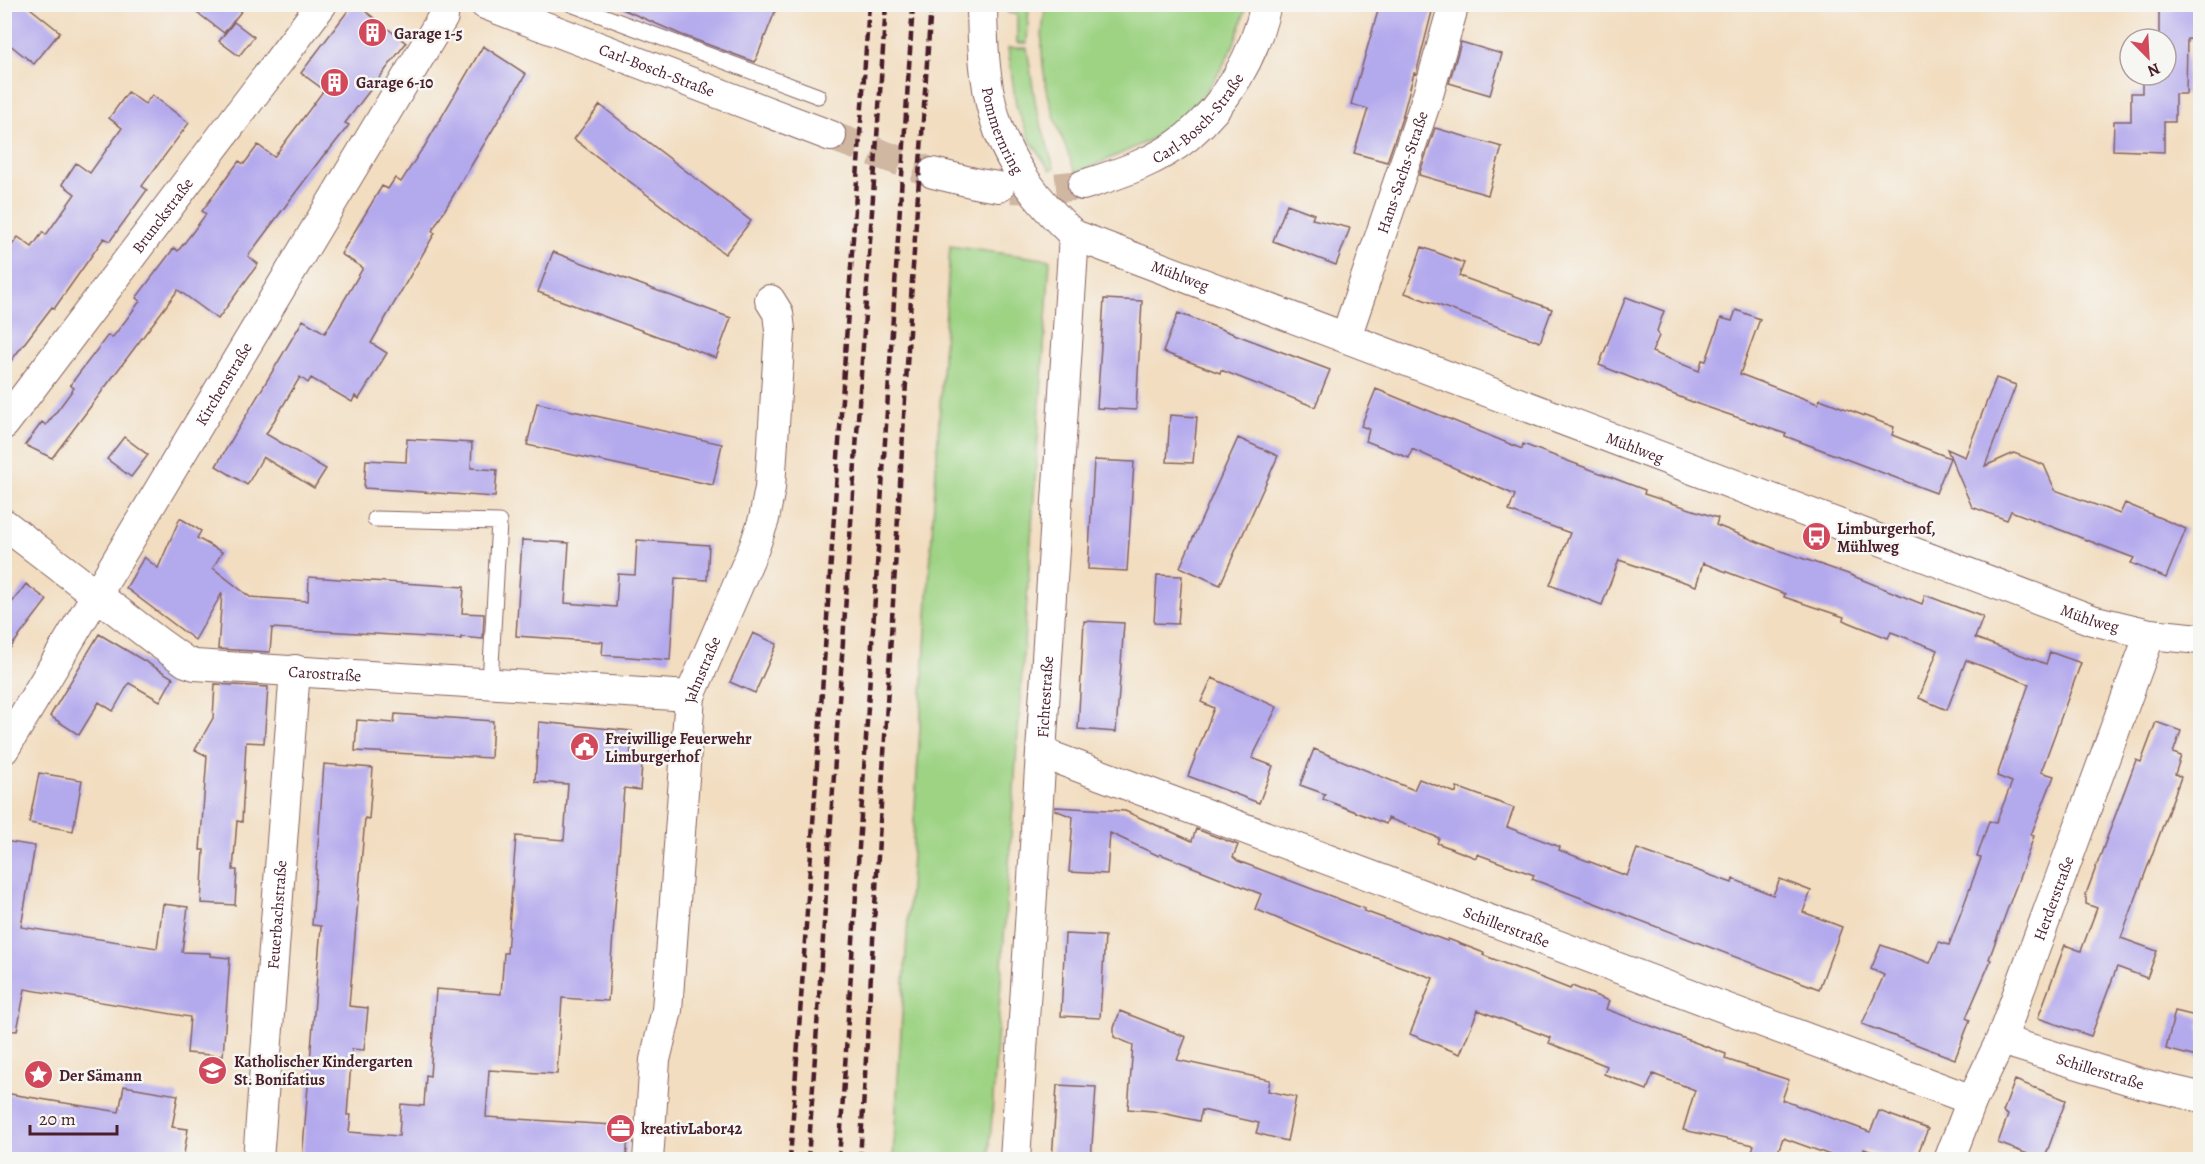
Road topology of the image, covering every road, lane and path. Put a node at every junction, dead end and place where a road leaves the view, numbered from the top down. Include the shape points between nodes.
1 (322, 4) edge
2 (484, 4) edge
3 (571, 4) edge
4 (982, 4) edge
5 (1266, 4) edge
6 (1454, 4) edge
7 (443, 17) dead end
8 (818, 96) dead end
9 (831, 136) tunnel mouth
10 (933, 173) tunnel mouth
11 (1083, 184) tunnel mouth
12 (999, 187) tunnel mouth
13 (1074, 234) junction
14 (770, 300) dead end
15 (1346, 337) junction
16 (4, 424) edge
17 (375, 519) dead end
18 (4, 524) edge
19 (96, 595) junction
20 (2150, 634) junction
21 (2200, 639) edge
22 (295, 670) junction
23 (490, 683) junction
24 (690, 696) junction
25 (4, 749) edge
26 (1042, 753) junction
27 (2001, 1040) junction
28 (2200, 1097) edge
29 (1972, 1100) junction
30 (258, 1160) edge
31 (648, 1160) edge
32 (1015, 1160) edge
33 (1949, 1160) edge

1 - 16 street, Brunckstraße
2 - 9 street, Carl-Bosch-Straße
3 - 8 lane, Carl-Bosch-Straße
4 - 13 street, Pommernring via 989,100 1002,141 1020,174 1047,209
5 - 11 street, Carl-Bosch-Straße via 1243,69 1187,137 1150,160
6 - 15 street, Hans-Sachs-Straße via 1428,94
7 - 19 street, Kirchenstraße
10 - 12 street
13 - 15 street, Mühlweg
13 - 26 street, Fichtestraße
14 - 24 street, Jahnstraße via 778,314 780,330 768,498 754,548
15 - 20 street, Mühlweg via 2092,620
17 - 23 lane via 499,522
18 - 19 street, Carostraße
19 - 22 street, Carostraße via 186,662
19 - 25 street, Kirchenstraße
20 - 21 street, Mühlweg
20 - 27 street, Herderstraße
22 - 23 street, Carostraße
22 - 30 street, Feuerbachstraße
23 - 24 street, Carostraße
24 - 31 street, Jahnstraße via 667,1010 655,1060
26 - 29 street, Schillerstraße
26 - 32 street, Fichtestraße
27 - 28 street, Schillerstraße via 2140,1083
27 - 29 street, Herderstraße
29 - 33 street, Herderstraße

